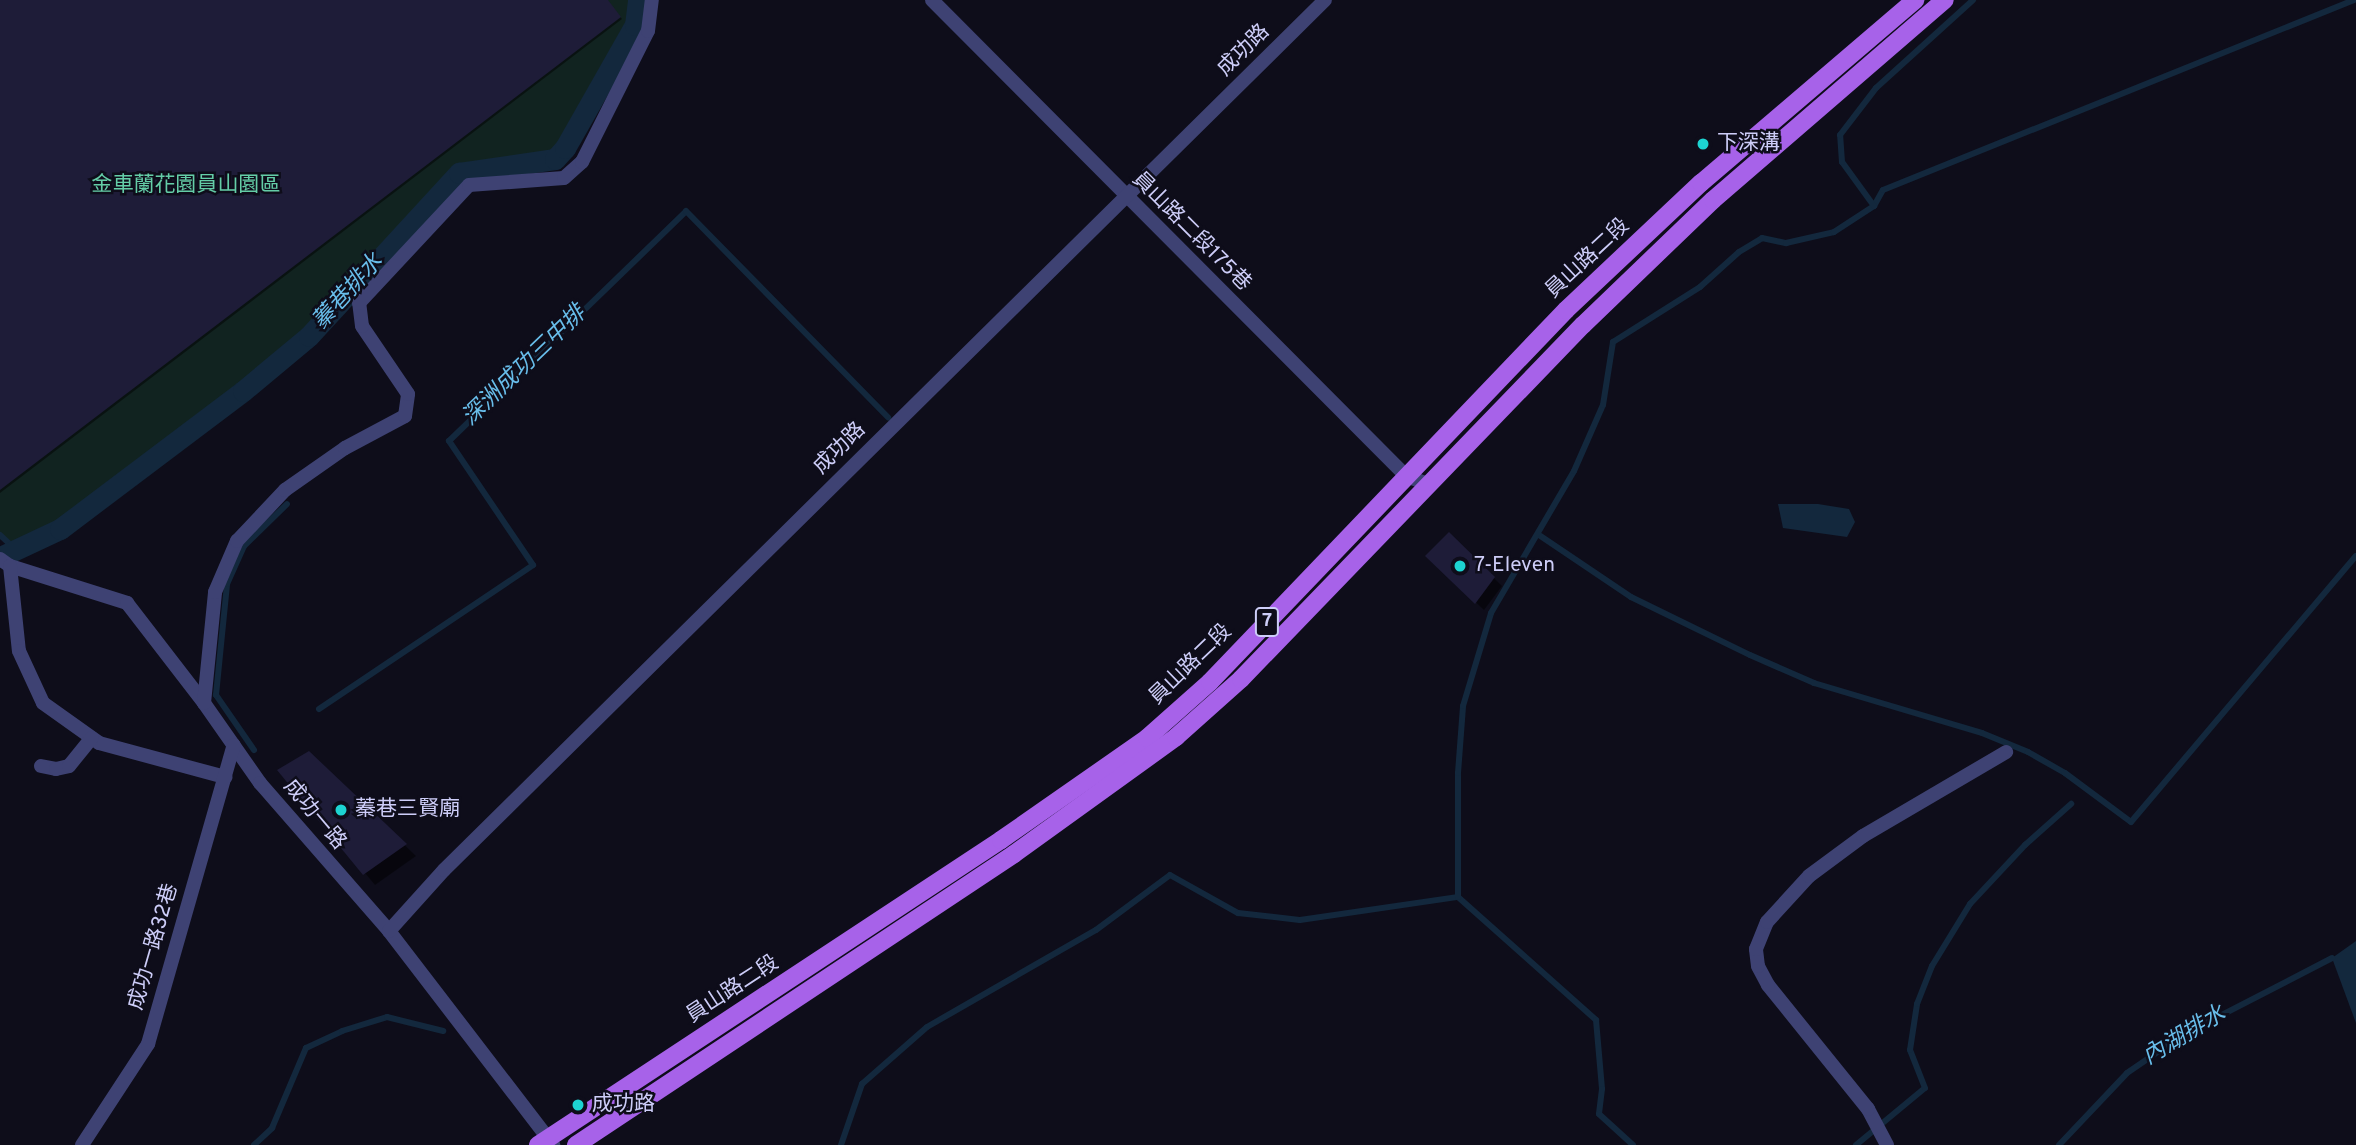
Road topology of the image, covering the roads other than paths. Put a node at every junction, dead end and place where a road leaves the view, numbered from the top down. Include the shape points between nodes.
1 (653, 0) edge
2 (932, 0) edge
3 (1325, 0) edge
4 (1915, 0) edge
5 (1945, 0) edge
6 (1126, 196) junction
7 (1406, 476) junction
8 (1428, 484) junction
9 (5, 563) edge
10 (204, 702) junction
11 (92, 738) junction
12 (234, 745) junction
13 (2006, 752) dead end
14 (41, 766) dead end
15 (225, 777) junction
16 (389, 931) junction
17 (547, 1143) edge
18 (82, 1145) edge
19 (576, 1145) edge
20 (1887, 1145) edge

1 - 10 street via 648,31 582,162 564,177 469,185 359,303 362,326 408,394 405,416 345,448 285,490 237,541 215,592
2 - 6 street, 員山路二段175巷
3 - 6 street, 成功路
4 - 7 main road, 員山路二段 / 7 via 1701,183 1566,310
5 - 8 main road, 員山路二段 / 7 via 1713,200
6 - 7 street, 員山路二段175巷
6 - 16 street, 成功路 via 454,861
7 - 8 street, 員山路二段175巷
7 - 17 main road, 員山路二段 / 7 via 1210,682 1147,738
8 - 19 main road, 員山路二段 / 7 via 1241,679 1176,737 1014,854
9 - 10 street, 成功一路 via 127,603
9 - 11 street, 成功一路 via 19,651 43,702
10 - 12 street, 成功一路
11 - 14 street via 69,766
11 - 15 street, 成功一路 via 152,760
12 - 15 street, 成功一路32巷
12 - 16 street, 成功一路 via 311,845
13 - 20 street via 1863,836 1809,877 1767,922 1756,948 1758,966 1768,985 1868,1109
15 - 18 street, 成功一路32巷 via 148,1044
16 - 17 street, 成功一路

